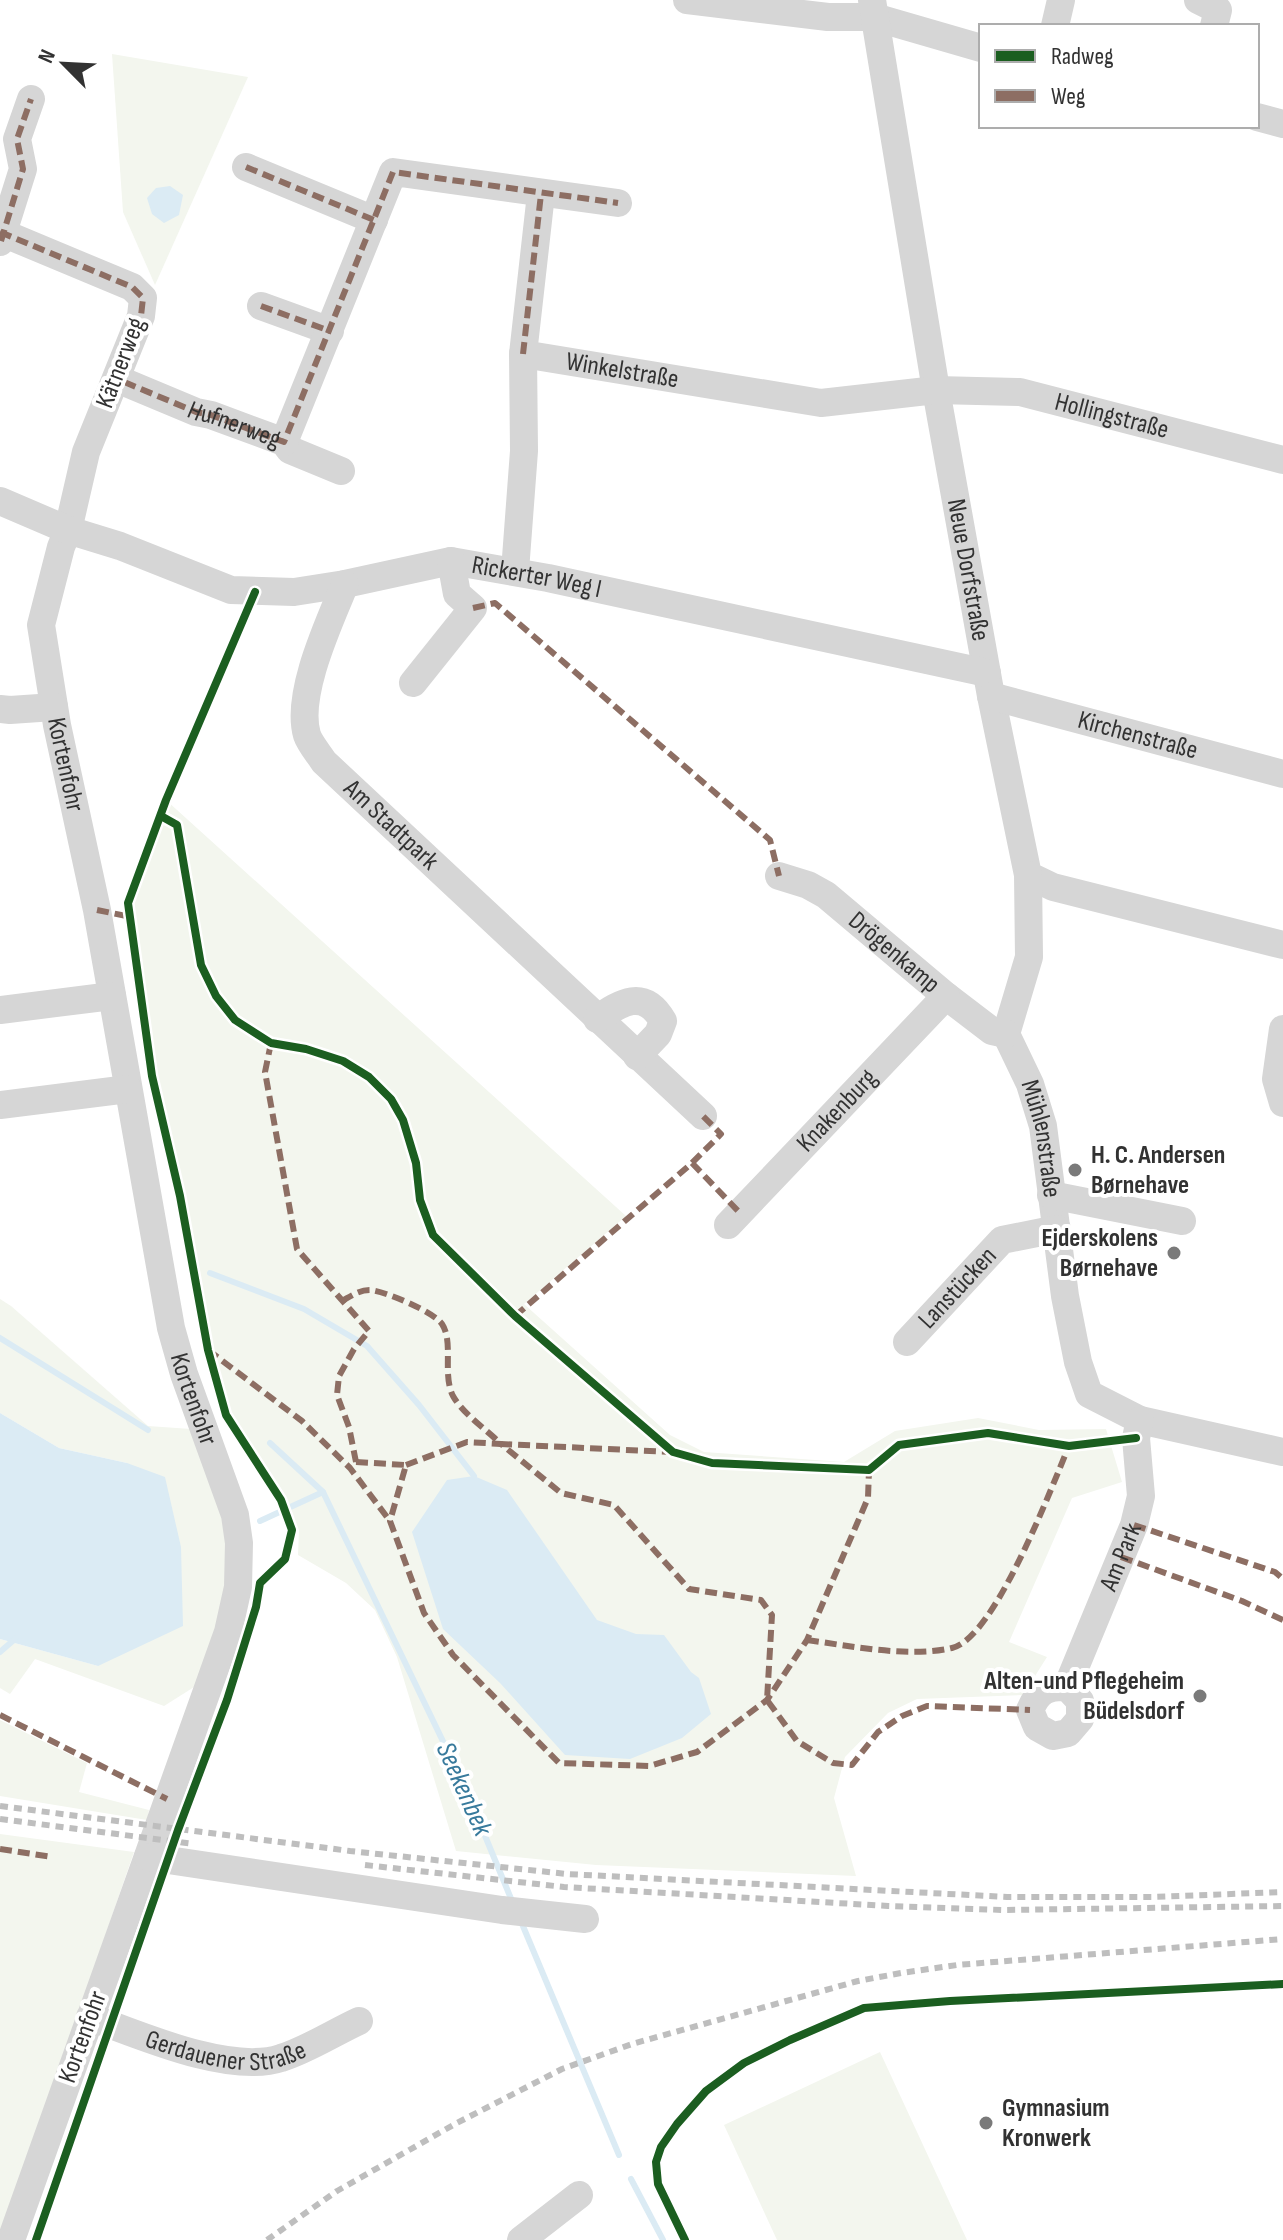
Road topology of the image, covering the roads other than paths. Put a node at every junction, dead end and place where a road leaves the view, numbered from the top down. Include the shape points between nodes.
1 (687, 0) edge
2 (1061, 0) edge
3 (1198, 0) edge
4 (873, 9) edge
5 (1055, 24) edge
6 (1214, 24) edge
7 (979, 47) edge
8 (31, 99) dead end
9 (1259, 118) edge
10 (1283, 124) edge
11 (246, 167) dead end
12 (541, 194) junction
13 (618, 203) dead end
14 (374, 220) junction
15 (1, 236) edge
16 (261, 306) dead end
17 (330, 331) junction
18 (523, 354) junction
19 (117, 379) junction
20 (936, 390) junction
21 (284, 442) junction
22 (1283, 460) edge
23 (341, 471) dead end
24 (0, 501) edge
25 (68, 530) junction
26 (451, 561) junction
27 (515, 571) junction
28 (345, 584) junction
29 (413, 683) dead end
30 (989, 685) junction
31 (54, 707) junction
32 (0, 709) edge
33 (1283, 774) edge
34 (1028, 875) junction
35 (779, 876) dead end
36 (1283, 945) edge
37 (112, 996) junction
38 (946, 996) junction
39 (0, 1010) edge
40 (597, 1019) junction
41 (1283, 1029) edge
42 (1006, 1034) junction
43 (637, 1056) junction
44 (128, 1089) junction
45 (1283, 1103) edge
46 (0, 1105) edge
47 (703, 1116) dead end
48 (1051, 1195) junction
49 (1182, 1221) dead end
50 (728, 1225) dead end
51 (1057, 1229) junction
52 (907, 1342) dead end
53 (1140, 1420) junction
54 (1283, 1452) edge
55 (1067, 1687) dead end
56 (148, 1857) junction
57 (585, 1919) dead end
58 (90, 2017) junction
59 (359, 2021) dead end
60 (579, 2195) dead end
61 (11, 2240) edge
62 (521, 2240) edge

1 - 4 street via 828,17
2 - 5 street
3 - 6 street via 1218,10
4 - 7 street
4 - 20 street, Neue Dorfstraße
8 - 15 street, Kätnerweg via 17,139 23,169
9 - 10 street
11 - 14 street
12 - 13 street, Hufnerweg
12 - 14 street, Hufnerweg via 393,172
12 - 18 street
14 - 17 street, Hufnerweg
15 - 19 street, Kätnerweg via 132,287 143,298
16 - 17 street
17 - 21 street, Hufnerweg
18 - 20 street, Winkelstraße via 821,403
18 - 27 street via 524,451
19 - 21 street, Hufnerweg
19 - 25 street, Kätnerweg via 86,452
20 - 22 street, Hollingstraße via 1020,392
20 - 30 street, Neue Dorfstraße
21 - 23 street via 290,450
24 - 25 street, Rickerter Weg I
25 - 28 street, Rickerter Weg I via 231,590 294,592
25 - 31 street, Kortenfohr via 41,625
26 - 27 street, Rickerter Weg I
26 - 28 street, Rickerter Weg I
26 - 29 street via 457,594 473,608
27 - 30 street, Rickerter Weg I
28 - 40 street, Am Stadtpark via 311,676 307,735 324,762
30 - 33 street, Kirchenstraße
30 - 34 street, Neue Dorfstraße
31 - 32 street
31 - 37 street, Kortenfohr
34 - 36 street via 1053,887
34 - 42 street via 1029,957
35 - 38 street, Drögenkamp via 826,895
37 - 39 street
37 - 44 street, Kortenfohr
38 - 42 street, Drögenkamp via 992,1031
38 - 50 street, Knakenburg
40 - 43 street, Am Stadtpark
40 - 43 street via 621,1002 643,1001 657,1010 663,1021 658,1034
41 - 45 street via 1276,1079
42 - 48 street, Mühlenstraße via 1043,1126
43 - 47 street, Am Stadtpark
44 - 46 street
44 - 56 street, Kortenfohr via 171,1328 235,1515 239,1543 238,1587 228,1632
48 - 49 street
48 - 51 street, Mühlenstraße
51 - 52 street, Lanstücken via 1002,1240
51 - 53 street, Mühlenstraße via 1065,1296 1089,1394
53 - 54 street, Mühlenstraße
53 - 55 street, Am Park via 1136,1438 1141,1496 1134,1525
56 - 57 street
56 - 58 street, Kortenfohr
58 - 59 street, Gerdauener Straße via 197,2055 234,2061 279,2059
58 - 61 street, Kortenfohr
60 - 62 street

